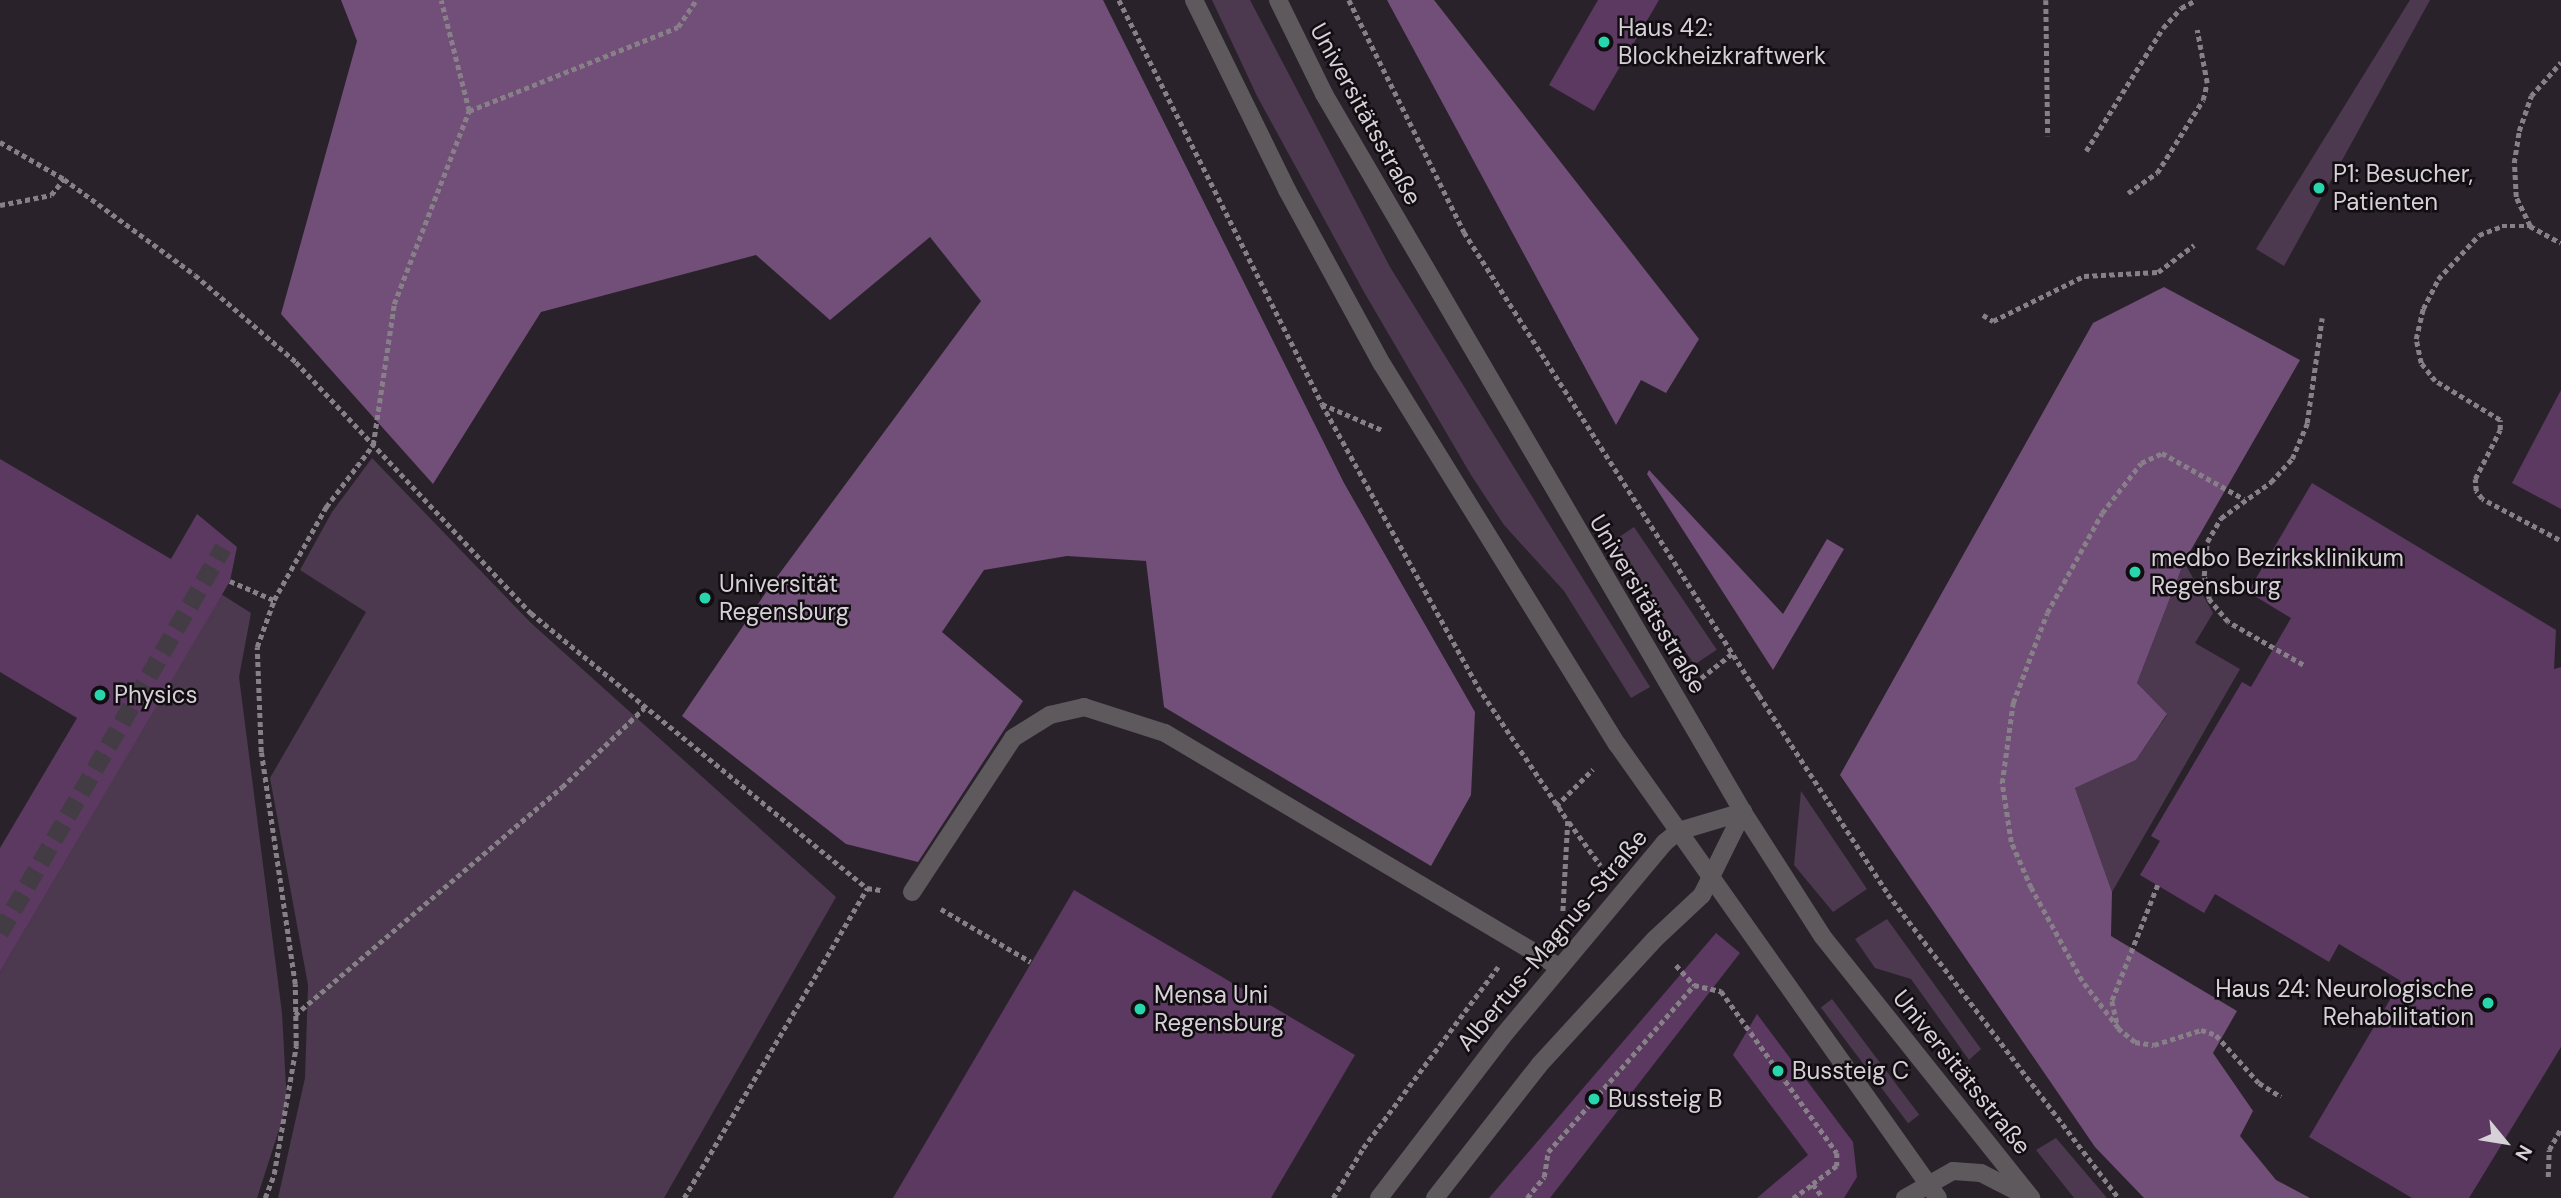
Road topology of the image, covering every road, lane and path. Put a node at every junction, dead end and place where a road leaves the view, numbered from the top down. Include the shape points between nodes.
1 (441, 0) edge
2 (696, 0) edge
3 (1119, 0) edge
4 (1194, 0) edge
5 (1278, 0) edge
6 (1349, 0) edge
7 (2046, 0) edge
8 (2196, 0) edge
9 (2197, 30) dead end
10 (2561, 62) edge
11 (469, 111) junction
12 (2049, 136) dead end
13 (0, 142) edge
14 (2086, 151) dead end
15 (64, 178) junction
16 (2129, 193) dead end
17 (0, 205) edge
18 (2530, 226) junction
19 (2561, 243) edge
20 (2194, 245) dead end
21 (1983, 315) dead end
22 (2322, 318) dead end
23 (373, 445) junction
24 (2244, 499) junction
25 (2559, 540) dead end
26 (230, 581) dead end
27 (274, 600) junction
28 (2303, 665) dead end
29 (644, 708) junction
30 (1743, 812) junction
31 (1679, 831) junction
32 (1713, 878) junction
33 (2158, 885) dead end
34 (867, 888) junction
35 (912, 892) junction
36 (1655, 939) junction
37 (1517, 942) junction
38 (1031, 962) dead end
39 (1559, 967) junction
40 (1694, 985) junction
41 (295, 1015) junction
42 (2118, 1028) junction
43 (2281, 1097) dead end
44 (2561, 1128) edge
45 (2548, 1177) dead end
46 (1926, 1183) junction
47 (1813, 1184) junction
48 (265, 1198) edge
49 (684, 1198) edge
50 (1333, 1198) edge
51 (1380, 1198) edge
52 (1435, 1198) edge
53 (1527, 1198) edge
54 (1793, 1198) edge
55 (1823, 1198) edge
56 (1905, 1198) edge
57 (1938, 1198) edge
58 (2031, 1198) edge
59 (2119, 1198) edge

1 - 11 path
2 - 11 path via 678,27
3 - 39 path via 1247,263 1328,415 1478,687 1569,821
4 - 31 street via 1287,190 1382,364 1617,744
5 - 30 street, Universitätsstraße via 1324,94
6 - 59 path via 1464,232 1759,695 1888,894
7 - 12 path
8 - 14 path via 2181,8 2163,28
9 - 16 path via 2207,83 2203,100 2158,173
10 - 18 path via 2531,96 2519,131 2514,163 2516,197
11 - 23 path via 394,304
13 - 15 path
15 - 17 path via 51,195
15 - 23 path via 195,275 276,345
18 - 19 path
18 - 25 path via 2502,226 2479,235 2456,255 2423,309 2416,339 2421,363 2435,381 2500,420 2500,430 2475,479 2476,491 2482,499
20 - 21 path via 2158,272 2084,276 1993,321
22 - 24 path via 2307,423 2292,459 2271,482
23 - 27 path via 326,507
23 - 29 path via 531,612
24 - 28 path via 2221,518 2207,542 2204,576 2209,599 2228,622
24 - 42 path via 2162,453 2141,463 2102,513 2047,612 2013,703 2003,783 2011,842 2082,981
26 - 27 path
27 - 41 path via 257,647 259,726
29 - 34 path
29 - 41 path via 562,786
30 - 31 street, Albertus-Magnus-Straße
30 - 32 street
30 - 58 street, Universitätsstraße via 1823,937
31 - 32 street
31 - 39 street, Albertus-Magnus-Straße
32 - 36 street via 1702,895
32 - 46 street
33 - 42 path via 2112,1002
34 - 35 path
34 - 49 path
35 - 37 street via 1013,738 1050,715 1084,707 1165,733
35 - 38 path
36 - 40 path
36 - 52 street via 1540,1064
37 - 39 street
37 - 50 path via 1363,1148
39 - 51 street, Albertus-Magnus-Straße
40 - 47 path via 1721,991 1837,1153 1837,1166
40 - 53 path via 1548,1153 1544,1177
41 - 48 path via 296,1046 287,1105
42 - 43 path via 2135,1042 2154,1045 2201,1030 2216,1035 2259,1083
44 - 45 path via 2549,1150
46 - 56 street, Universitätsstraße
46 - 57 street
46 - 58 street, Universitätsstraße via 1953,1171 1981,1173
47 - 54 path
47 - 55 path

